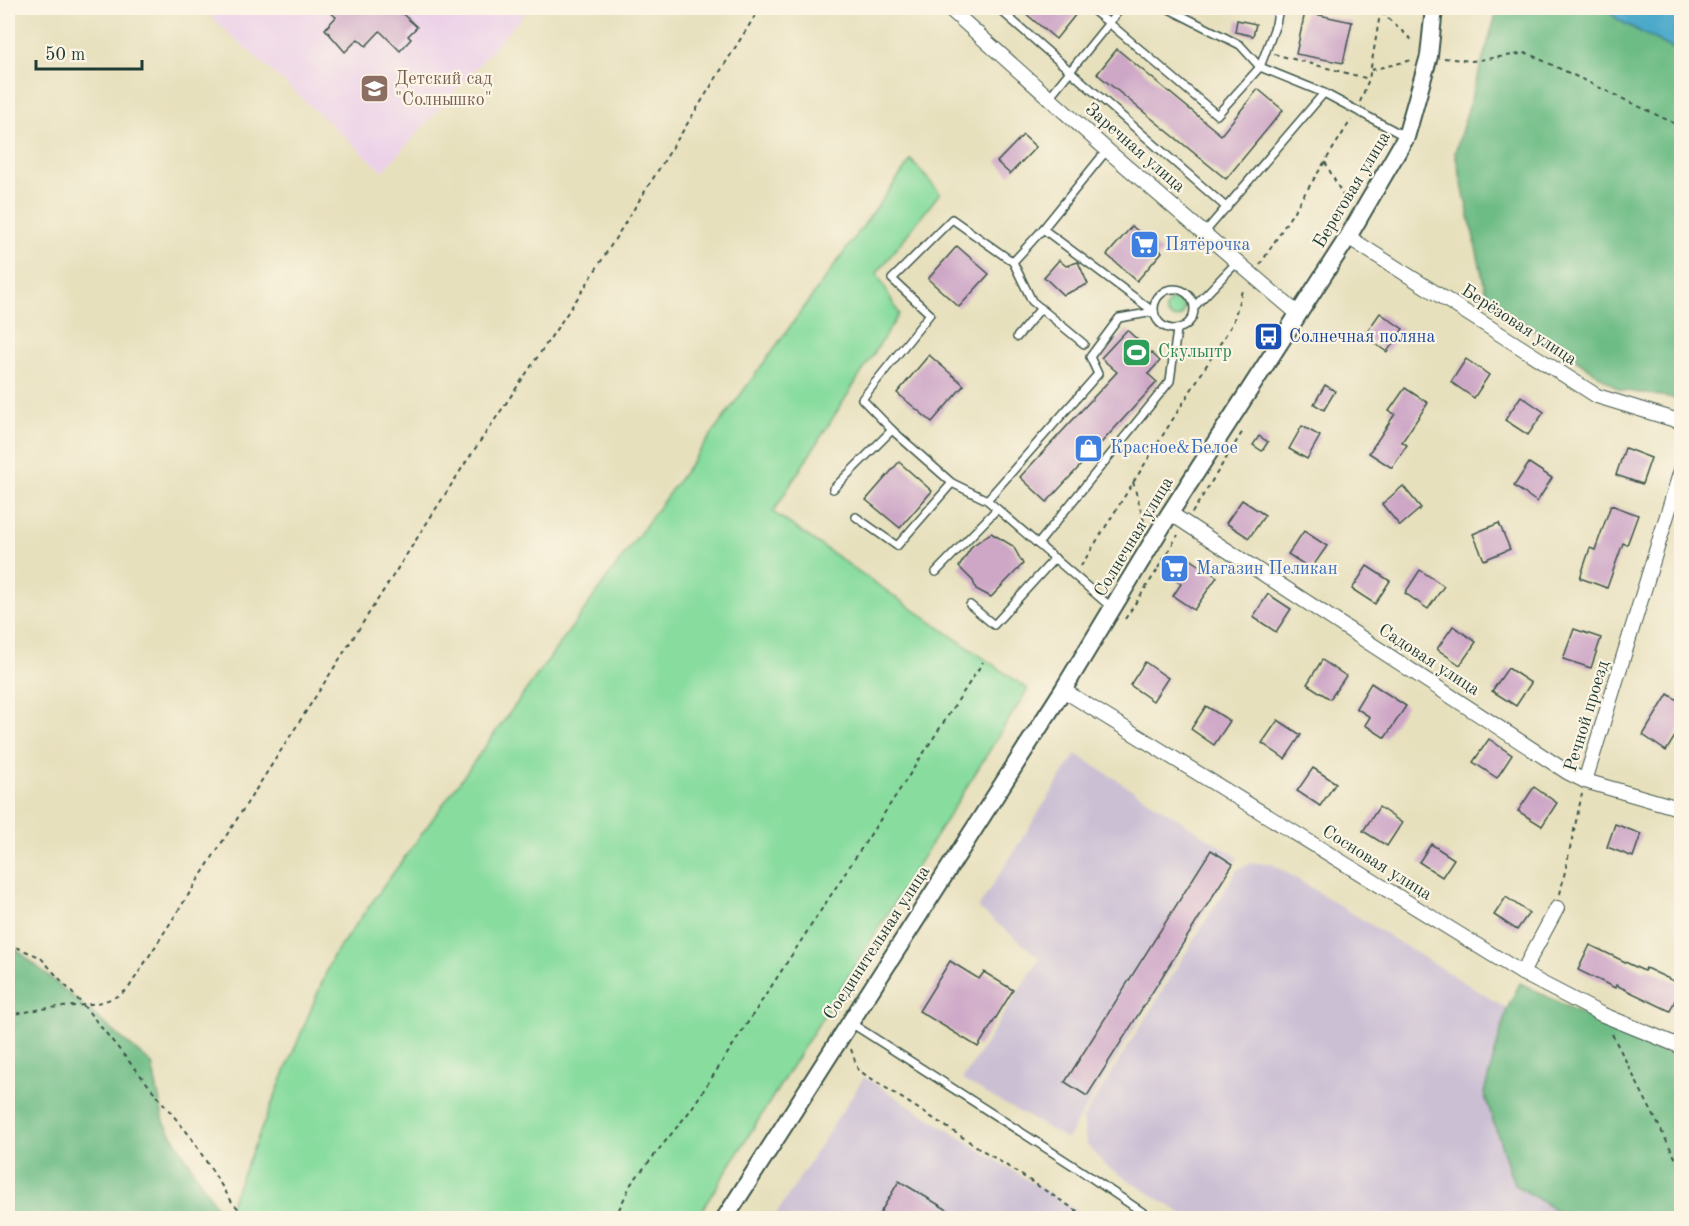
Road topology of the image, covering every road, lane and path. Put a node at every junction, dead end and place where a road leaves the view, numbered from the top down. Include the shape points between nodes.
1 (760, 8) edge
2 (949, 8) edge
3 (998, 8) edge
4 (1090, 8) edge
5 (1121, 8) edge
6 (1167, 8) edge
7 (1279, 8) edge
8 (1364, 8) edge
9 (1381, 8) edge
10 (1434, 8) edge
11 (1381, 12) junction
12 (1109, 23) junction
13 (1266, 51) junction
14 (1429, 56) junction
15 (1260, 67) junction
16 (1371, 70) junction
17 (1070, 71) junction
18 (1369, 79) junction
19 (1324, 93) junction
20 (1050, 96) junction
21 (1357, 111) junction
22 (1682, 127) edge
23 (1406, 137) junction
24 (1107, 150) junction
25 (1325, 162) junction
26 (1227, 208) junction
27 (1357, 222) junction
28 (1043, 229) junction
29 (1205, 232) junction
30 (1348, 237) junction
31 (1238, 261) junction
32 (1013, 262) junction
33 (1254, 275) junction
34 (1243, 287) dead end
35 (1195, 306) junction
36 (1041, 308) junction
37 (1154, 312) junction
38 (1298, 314) junction
39 (1177, 330) junction
40 (1017, 337) dead end
41 (1084, 344) dead end
42 (1682, 422) edge
43 (892, 430) junction
44 (1682, 467) edge
45 (952, 483) junction
46 (833, 489) dead end
47 (987, 500) junction
48 (998, 509) junction
49 (1170, 513) junction
50 (856, 517) dead end
51 (1038, 544) junction
52 (1055, 558) junction
53 (1158, 568) dead end
54 (936, 572) dead end
55 (1074, 575) junction
56 (970, 605) dead end
57 (1112, 608) junction
58 (1119, 628) dead end
59 (983, 662) dead end
60 (1063, 690) junction
61 (1586, 781) junction
62 (1682, 809) edge
63 (1557, 909) joint
64 (8, 944) edge
65 (1522, 974) junction
66 (84, 1005) junction
67 (8, 1014) edge
68 (1601, 1014) junction
69 (849, 1022) junction
70 (1682, 1047) edge
71 (851, 1048) dead end
72 (1682, 1171) edge
73 (247, 1218) edge
74 (615, 1218) edge
75 (725, 1218) edge
76 (1088, 1218) edge
77 (1151, 1218) edge

1 - 66 path via 583,290 465,465 128,989 110,1000
2 - 20 street, Заречная улица
3 - 17 lane
4 - 12 lane
5 - 12 lane
6 - 15 lane via 1240,45
7 - 13 lane
8 - 11 path
9 - 11 path
10 - 14 street, Береговая улица
11 - 14 path
11 - 16 path
12 - 15 lane via 1217,115
12 - 17 lane
13 - 15 lane
13 - 18 path
14 - 16 path
14 - 22 path via 1472,61 1527,54
14 - 23 street, Береговая улица
15 - 19 lane
16 - 18 path
17 - 20 lane
17 - 26 lane
18 - 21 path
19 - 21 lane
19 - 26 lane
20 - 24 street, Заречная улица
21 - 23 lane
21 - 25 path
23 - 27 street, Береговая улица
24 - 28 lane
24 - 29 street, Заречная улица
25 - 27 path
25 - 33 path
26 - 29 lane
27 - 30 street, Береговая улица
28 - 32 lane
28 - 37 lane
29 - 31 street, Заречная улица
30 - 38 street, Береговая улица
30 - 42 street, Берёзовая улица via 1597,396
31 - 33 street, Заречная улица
31 - 35 lane
32 - 36 lane via 1032,301
32 - 43 lane via 952,219 892,279 930,314 862,399
33 - 38 street, Заречная улица
34 - 55 path via 1233,323
35 - 37 lane via 1187,292 1171,288 1158,297
35 - 39 lane via 1191,322
36 - 40 lane
36 - 41 lane
37 - 39 lane via 1162,326
37 - 47 lane via 1119,318 1090,357 1098,374
38 - 49 street, Солнечная улица
39 - 51 lane via 1170,381
43 - 45 lane
43 - 46 lane
44 - 61 street, Речной проезд
45 - 47 lane
45 - 50 lane via 897,546
47 - 48 lane
48 - 51 lane
48 - 54 lane
49 - 57 street, Солнечная улица
49 - 61 street, Садовая улица
51 - 52 lane
52 - 55 lane
52 - 56 lane via 994,625
53 - 58 path
55 - 57 lane
57 - 60 street, Солнечная улица
59 - 74 path via 690,1111 631,1184
60 - 65 street, Сосновая улица
60 - 69 street, Соединительная улица
61 - 62 street, Садовая улица
61 - 63 path, Речной проезд
63 - 65 street
64 - 66 path via 40,957
65 - 68 street, Сосновая улица
66 - 67 path
66 - 73 path via 190,1136 232,1202
68 - 70 street, Сосновая улица
68 - 72 path
69 - 75 street, Соединительная улица
69 - 77 lane
71 - 76 path via 858,1070

